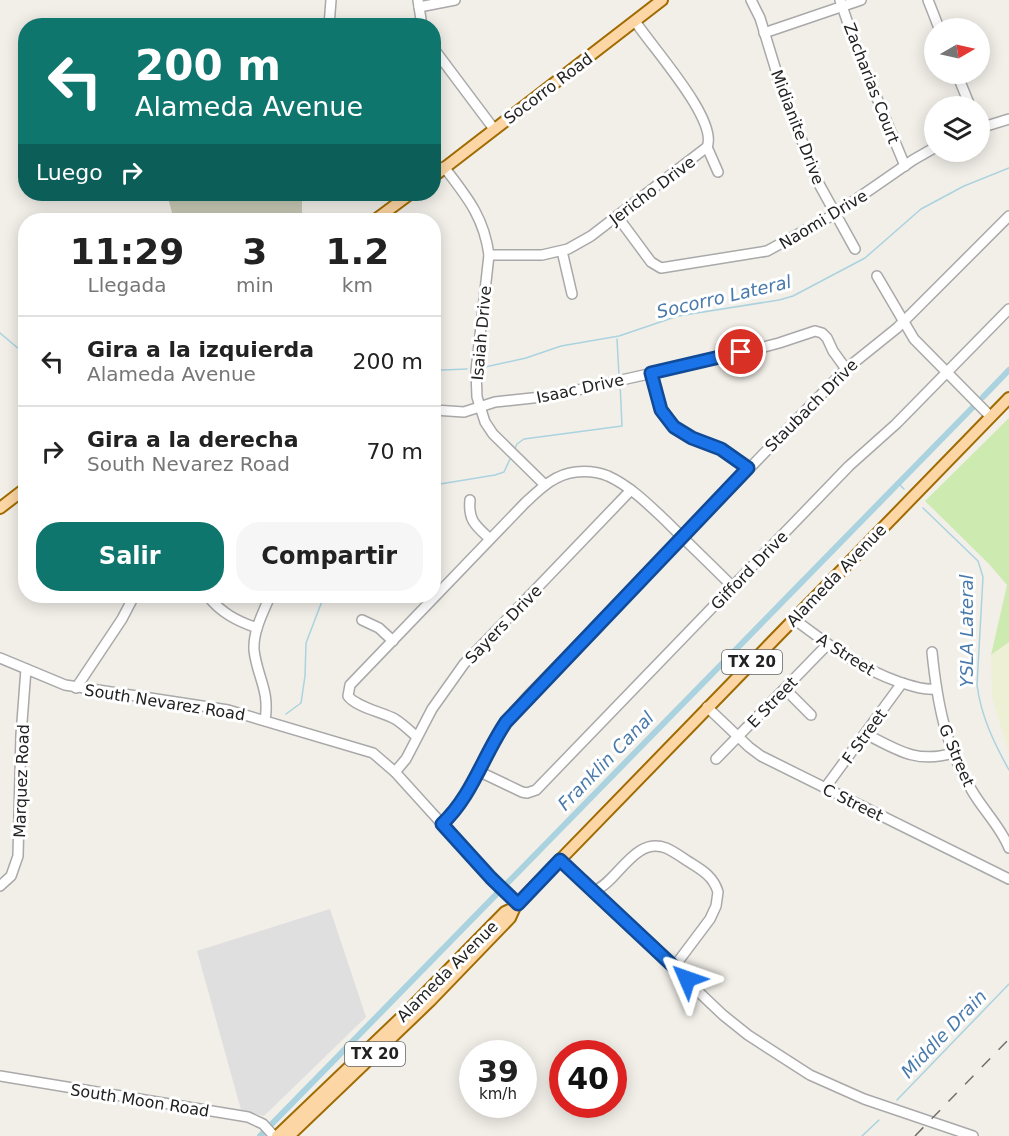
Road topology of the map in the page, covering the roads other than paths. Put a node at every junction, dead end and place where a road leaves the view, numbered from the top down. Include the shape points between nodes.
1 (331, 0) edge
2 (455, 0) edge
3 (662, 0) edge
4 (751, 0) edge
5 (861, 0) edge
6 (927, 0) edge
7 (418, 3) edge
8 (841, 3) edge
9 (330, 18) edge
10 (421, 18) edge
11 (935, 18) edge
12 (635, 21) junction
13 (764, 33) junction
14 (441, 58) edge
15 (1009, 119) edge
16 (990, 125) edge
17 (494, 129) junction
18 (707, 147) junction
19 (924, 154) edge
20 (904, 166) junction
21 (444, 167) junction
22 (441, 170) edge
23 (718, 172) dead end
24 (401, 201) edge
25 (384, 213) edge
26 (835, 214) junction
27 (617, 216) junction
28 (1009, 216) edge
29 (855, 249) dead end
30 (562, 251) junction
31 (489, 255) junction
32 (877, 276) dead end
33 (572, 294) dead end
34 (1009, 309) edge
35 (903, 321) junction
36 (846, 369) junction
37 (651, 373) junction
38 (947, 373) junction
39 (1009, 398) edge
40 (480, 407) junction
41 (441, 411) edge
42 (991, 417) junction
43 (748, 468) junction
44 (545, 485) junction
45 (631, 490) junction
46 (18, 494) edge
47 (470, 500) dead end
48 (0, 508) edge
49 (683, 537) junction
50 (490, 539) junction
51 (441, 585) edge
52 (732, 586) junction
53 (130, 603) edge
54 (214, 603) edge
55 (267, 603) edge
56 (425, 603) edge
57 (794, 619) junction
58 (362, 620) dead end
59 (257, 628) junction
60 (393, 641) junction
61 (827, 645) junction
62 (932, 652) dead end
63 (0, 658) edge
64 (26, 669) junction
65 (902, 683) junction
66 (76, 688) junction
67 (785, 689) junction
68 (936, 689) junction
69 (707, 707) junction
70 (811, 715) dead end
71 (265, 720) junction
72 (866, 734) junction
73 (417, 737) junction
74 (738, 737) junction
75 (953, 753) junction
76 (716, 759) dead end
77 (478, 771) junction
78 (395, 772) junction
79 (825, 788) junction
80 (442, 824) junction
81 (1009, 848) edge
82 (560, 860) junction
83 (1008, 876) edge
84 (0, 886) edge
85 (594, 891) junction
86 (515, 903) junction
87 (674, 967) junction
88 (0, 1076) edge
89 (274, 1135) edge
90 (289, 1136) edge
91 (973, 1136) edge

1 - 9 street
2 - 7 street
3 - 12 main road, Socorro Road
4 - 13 street, Midianite Drive
5 - 8 street
6 - 11 street
7 - 10 street
8 - 13 street
8 - 20 street, Zacharias Court
12 - 17 main road, Socorro Road
12 - 18 street, Jericho Drive via 694,102 708,137
13 - 26 street, Midianite Drive via 796,127
14 - 17 street
15 - 16 street
17 - 21 main road, Socorro Road
18 - 23 street
18 - 27 street, Jericho Drive
19 - 20 street, Naomi Drive
20 - 26 street, Naomi Drive
21 - 22 main road, Socorro Road
21 - 31 street, Isaiah Drive via 478,215
24 - 25 main road
26 - 27 street, Naomi Drive via 767,251 664,268 651,262
26 - 29 street, Midianite Drive
27 - 30 street, Jericho Drive
28 - 35 street, Staubach Drive
30 - 31 street, Jericho Drive
30 - 33 street
31 - 40 street, Isaiah Drive via 475,383
32 - 35 street
34 - 38 street, Gifford Drive
35 - 36 street, Staubach Drive
35 - 38 street via 914,339
36 - 37 street, Isaac Drive via 827,338 815,331
36 - 43 street, Staubach Drive
37 - 40 street, Isaac Drive via 551,396
37 - 43 street via 661,410 674,427 721,449
38 - 42 street
38 - 52 street, Gifford Drive
39 - 42 main road, Alameda Avenue / TX 20
40 - 41 street, Isaac Drive
40 - 44 street, Isaiah Drive via 493,435
42 - 57 main road, Alameda Avenue / TX 20
43 - 49 street, Staubach Drive
44 - 45 street via 563,475 584,472 604,475
44 - 50 street
45 - 49 street
45 - 73 street, Sayers Drive via 464,664
46 - 48 main road
47 - 50 street via 474,523
49 - 52 street
49 - 77 street, Staubach Drive via 506,722
50 - 51 street
52 - 77 street, Gifford Drive via 536,790 522,792
53 - 66 street
54 - 59 street via 231,617
55 - 59 street
56 - 60 street
57 - 61 street, A Street
57 - 69 main road, Alameda Avenue / TX 20
58 - 60 street
59 - 71 street via 255,654 266,696
60 - 73 street via 353,680 348,696 397,720
61 - 65 street, A Street via 866,669
61 - 67 street, E Street
62 - 68 street, G Street
63 - 64 street, South Nevarez Road
64 - 66 street, South Nevarez Road
64 - 84 street, Marquez Road via 18,856 11,876
65 - 68 street, A Street via 923,690
65 - 72 street, F Street
66 - 71 street, South Nevarez Road via 228,710
67 - 70 street
67 - 74 street, E Street
68 - 75 street, G Street
69 - 74 street, C Street
69 - 82 main road, Alameda Avenue / TX 20
71 - 78 street, South Nevarez Road via 366,750
72 - 75 street via 913,756 937,758
72 - 79 street, F Street
73 - 78 street, Sayers Drive
74 - 76 street, E Street
74 - 79 street, C Street via 761,756
75 - 81 street, G Street
77 - 80 street, Staubach Drive via 459,806
78 - 80 street, South Nevarez Road
79 - 83 street, C Street
80 - 86 street, South Nevarez Road
82 - 85 street
82 - 86 main road, Alameda Avenue / TX 20
85 - 87 street
85 - 87 street via 604,887 637,853 649,847 668,849 710,876 718,892 714,911
86 - 89 main road, Alameda Avenue / TX 20 via 411,1008
86 - 90 main road, Alameda Avenue / TX 20 via 510,918 430,1001
87 - 91 street via 737,1028 810,1075 864,1099
88 - 89 street, South Moon Road via 248,1117

